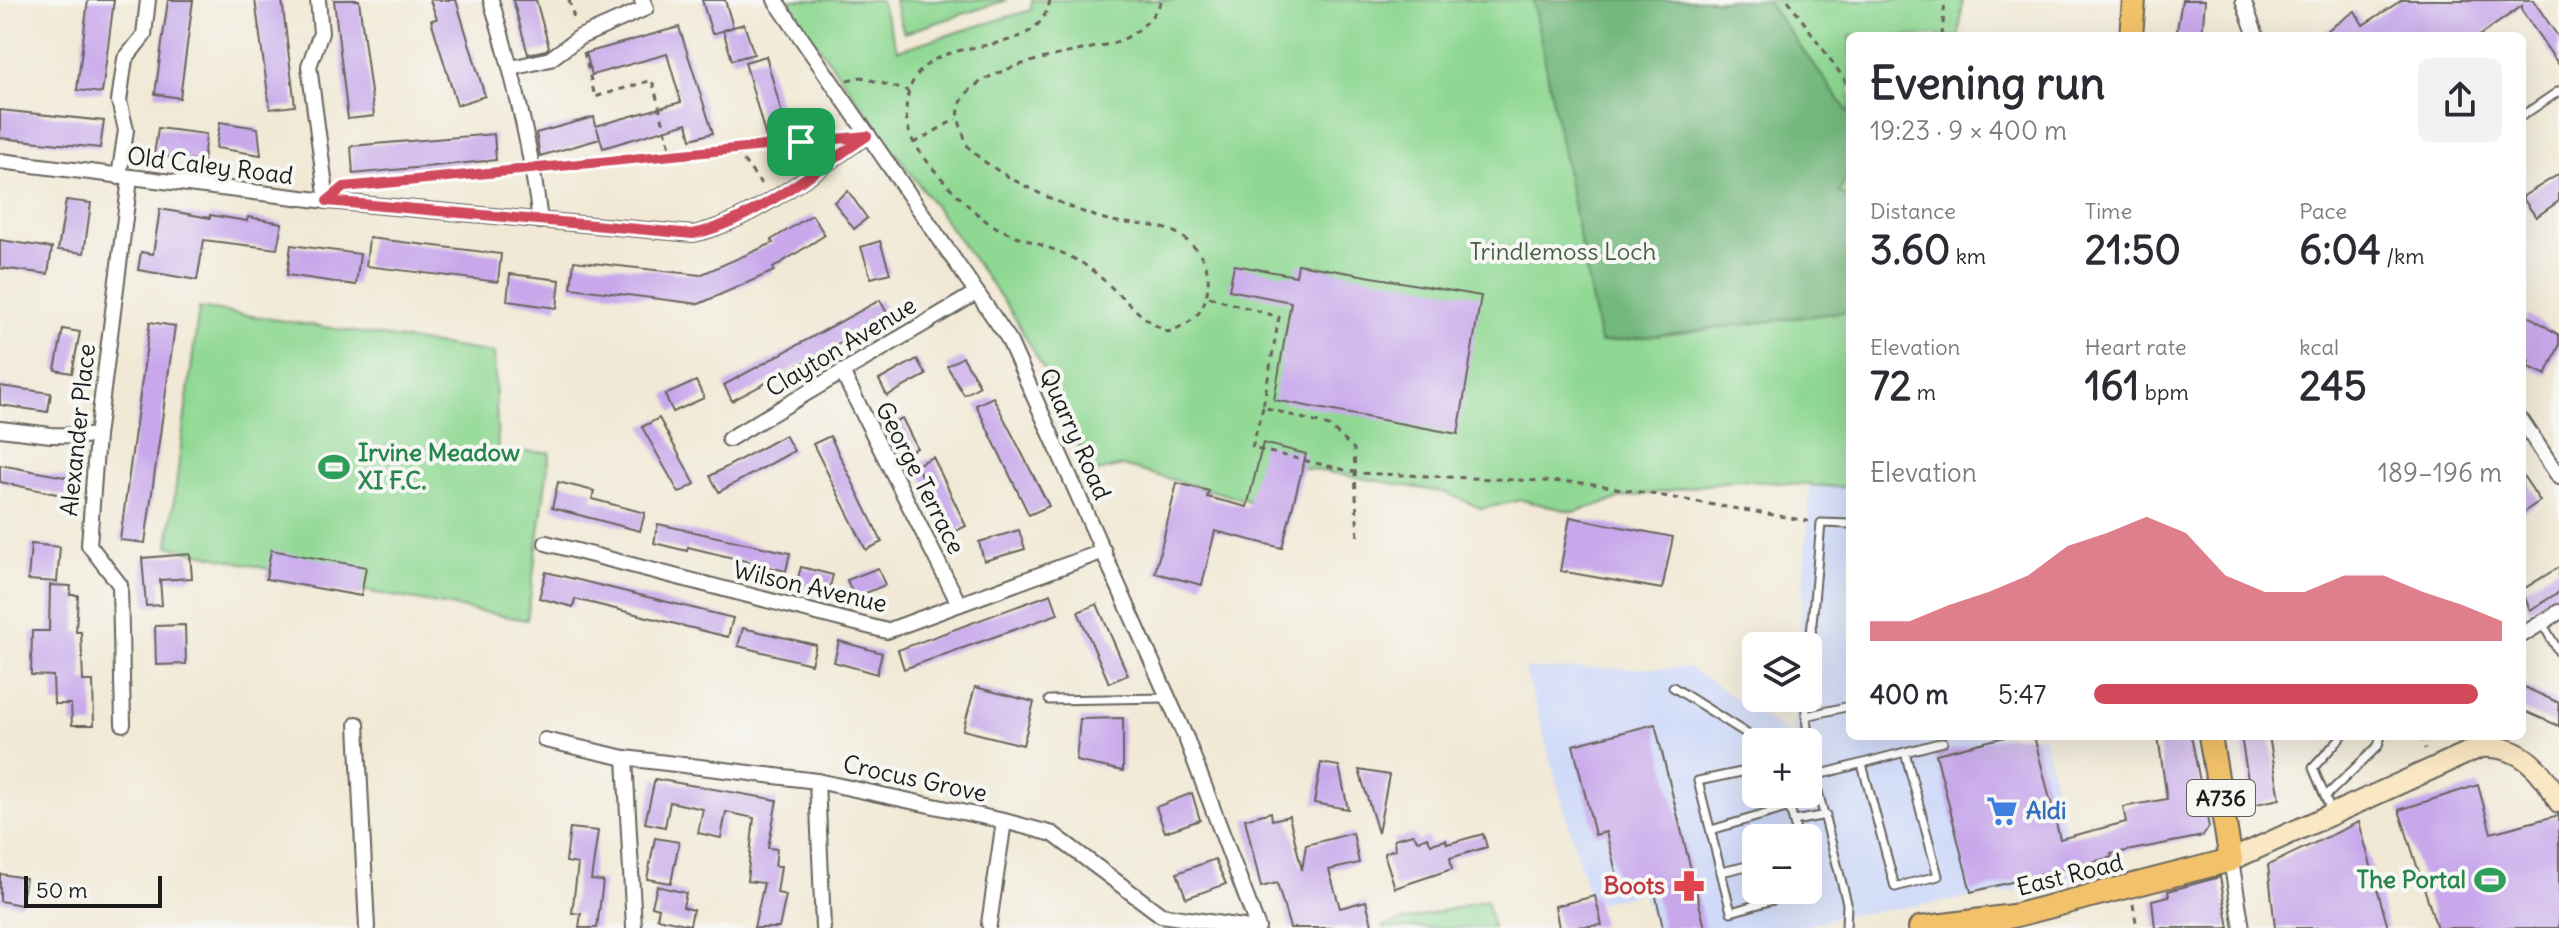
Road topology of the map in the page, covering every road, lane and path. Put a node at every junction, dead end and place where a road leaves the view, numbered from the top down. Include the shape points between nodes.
1 (148, 0) edge
2 (318, 0) edge
3 (491, 0) edge
4 (569, 0) edge
5 (642, 0) edge
6 (775, 0) edge
7 (1050, 0) edge
8 (1162, 0) edge
9 (1788, 0) edge
10 (1945, 0) edge
11 (2134, 0) edge
12 (2243, 0) edge
13 (1942, 32) edge
14 (2131, 32) edge
15 (2255, 32) edge
16 (580, 37) junction
17 (512, 68) junction
18 (1846, 81) edge
19 (834, 88) junction
20 (908, 91) junction
21 (2559, 91) edge
22 (2526, 113) edge
23 (958, 118) junction
24 (867, 136) junction
25 (914, 143) junction
26 (735, 149) junction
27 (672, 155) junction
28 (0, 161) edge
29 (534, 169) junction
30 (125, 178) junction
31 (772, 199) junction
32 (327, 201) junction
33 (540, 221) junction
34 (976, 293) junction
35 (1207, 296) junction
36 (842, 372) junction
37 (1263, 407) junction
38 (2526, 427) edge
39 (0, 429) edge
40 (97, 436) junction
41 (729, 439) dead end
42 (1358, 473) junction
43 (2559, 477) edge
44 (1821, 523) junction
45 (1846, 524) edge
46 (1358, 541) dead end
47 (546, 543) dead end
48 (1104, 551) junction
49 (959, 604) junction
50 (2559, 612) edge
51 (2542, 623) junction
52 (1811, 632) edge
53 (2526, 633) edge
54 (2559, 652) edge
55 (1673, 687) dead end
56 (1169, 698) junction
57 (1049, 700) dead end
58 (1846, 707) edge
59 (1806, 712) edge
60 (1806, 716) junction
61 (123, 724) dead end
62 (357, 724) dead end
63 (1807, 728) edge
64 (1742, 731) edge
65 (545, 740) dead end
66 (2211, 740) edge
67 (2338, 740) edge
68 (2380, 740) edge
69 (1943, 742) dead end
70 (1905, 752) junction
71 (625, 758) junction
72 (1862, 764) junction
73 (1742, 772) edge
74 (1822, 772) edge
75 (817, 781) junction
76 (2559, 802) edge
77 (1822, 804) edge
78 (2329, 806) junction
79 (1787, 808) edge
80 (1790, 808) edge
81 (1826, 815) junction
82 (1004, 821) junction
83 (1794, 821) junction
84 (1795, 824) edge
85 (1711, 830) junction
86 (2231, 860) junction
87 (1742, 867) edge
88 (1721, 872) junction
89 (1759, 904) edge
90 (1158, 922) edge
91 (989, 924) dead end
92 (367, 928) edge
93 (634, 928) edge
94 (823, 928) edge
95 (1249, 928) edge
96 (1258, 928) edge
97 (1846, 928) edge
98 (1920, 928) edge
99 (2242, 928) edge

1 - 30 street, Alexander Place via 144,35 125,59 119,101 126,130
2 - 32 street via 321,33 309,66
3 - 17 street
4 - 16 path
5 - 16 street via 646,8
6 - 19 street, Quarry Road
7 - 20 path via 1047,15 1034,31 941,55 918,73
8 - 23 path via 1153,18 1121,40 979,80 962,99
9 - 18 path
10 - 13 path
11 - 14 main road
12 - 15 street
16 - 17 street via 550,59
16 - 27 path via 595,97 652,80
17 - 29 street
19 - 20 path via 861,77
19 - 24 street, Quarry Road
20 - 25 path via 906,112
21 - 22 lane
23 - 25 path
23 - 35 path via 968,147 997,172 1103,219 1178,233 1203,256
24 - 26 path
24 - 31 street, Old Caley Road
24 - 34 street, Quarry Road
25 - 35 path via 972,211 994,226 1087,266 1153,325 1168,332 1191,324
26 - 27 path
26 - 31 path
27 - 29 path
28 - 30 street, Old Caley Road
29 - 32 path via 344,187
29 - 33 street
30 - 32 street, Old Caley Road
30 - 40 street, Alexander Place
31 - 33 street, Old Caley Road via 693,234
32 - 33 street, Old Caley Road
34 - 36 street, Clayton Avenue
34 - 48 street, Quarry Road via 1008,338
35 - 37 path via 1279,317
36 - 41 street, Clayton Avenue
36 - 49 street, George Terrace
37 - 42 path via 1329,426 1354,449
37 - 42 path via 1252,448
38 - 43 street
39 - 40 street
40 - 61 street, Alexander Place via 89,545 120,585
42 - 44 path via 1587,483
42 - 46 path
44 - 45 lane
44 - 52 lane
47 - 49 street, Wilson Avenue via 887,631
48 - 49 street, Wilson Avenue
48 - 56 street, Quarry Road
50 - 51 street
51 - 53 street
51 - 54 lane
55 - 64 lane
56 - 57 lane
56 - 96 street, Quarry Road
58 - 60 lane
59 - 60 lane
60 - 63 lane
62 - 92 street
65 - 71 street, Crocus Grove
66 - 86 main road, A736
67 - 78 lane via 2313,768
68 - 78 lane
69 - 70 lane
70 - 72 lane
70 - 72 lane via 1938,876 1895,887
71 - 75 street, Crocus Grove
71 - 93 street
72 - 74 lane
73 - 85 lane via 1698,781
75 - 82 street, Crocus Grove
75 - 94 street
76 - 78 main road via 2544,776 2522,755 2488,746
77 - 81 lane
78 - 86 main road
79 - 85 lane
80 - 83 lane
81 - 83 lane
81 - 97 lane via 1847,903
82 - 90 street, Crocus Grove via 1053,834
82 - 91 street
83 - 84 lane
85 - 88 lane
86 - 98 main road, East Road via 2013,916
86 - 99 street
87 - 88 lane
88 - 89 lane via 1731,912
90 - 95 street, Crocus Grove

